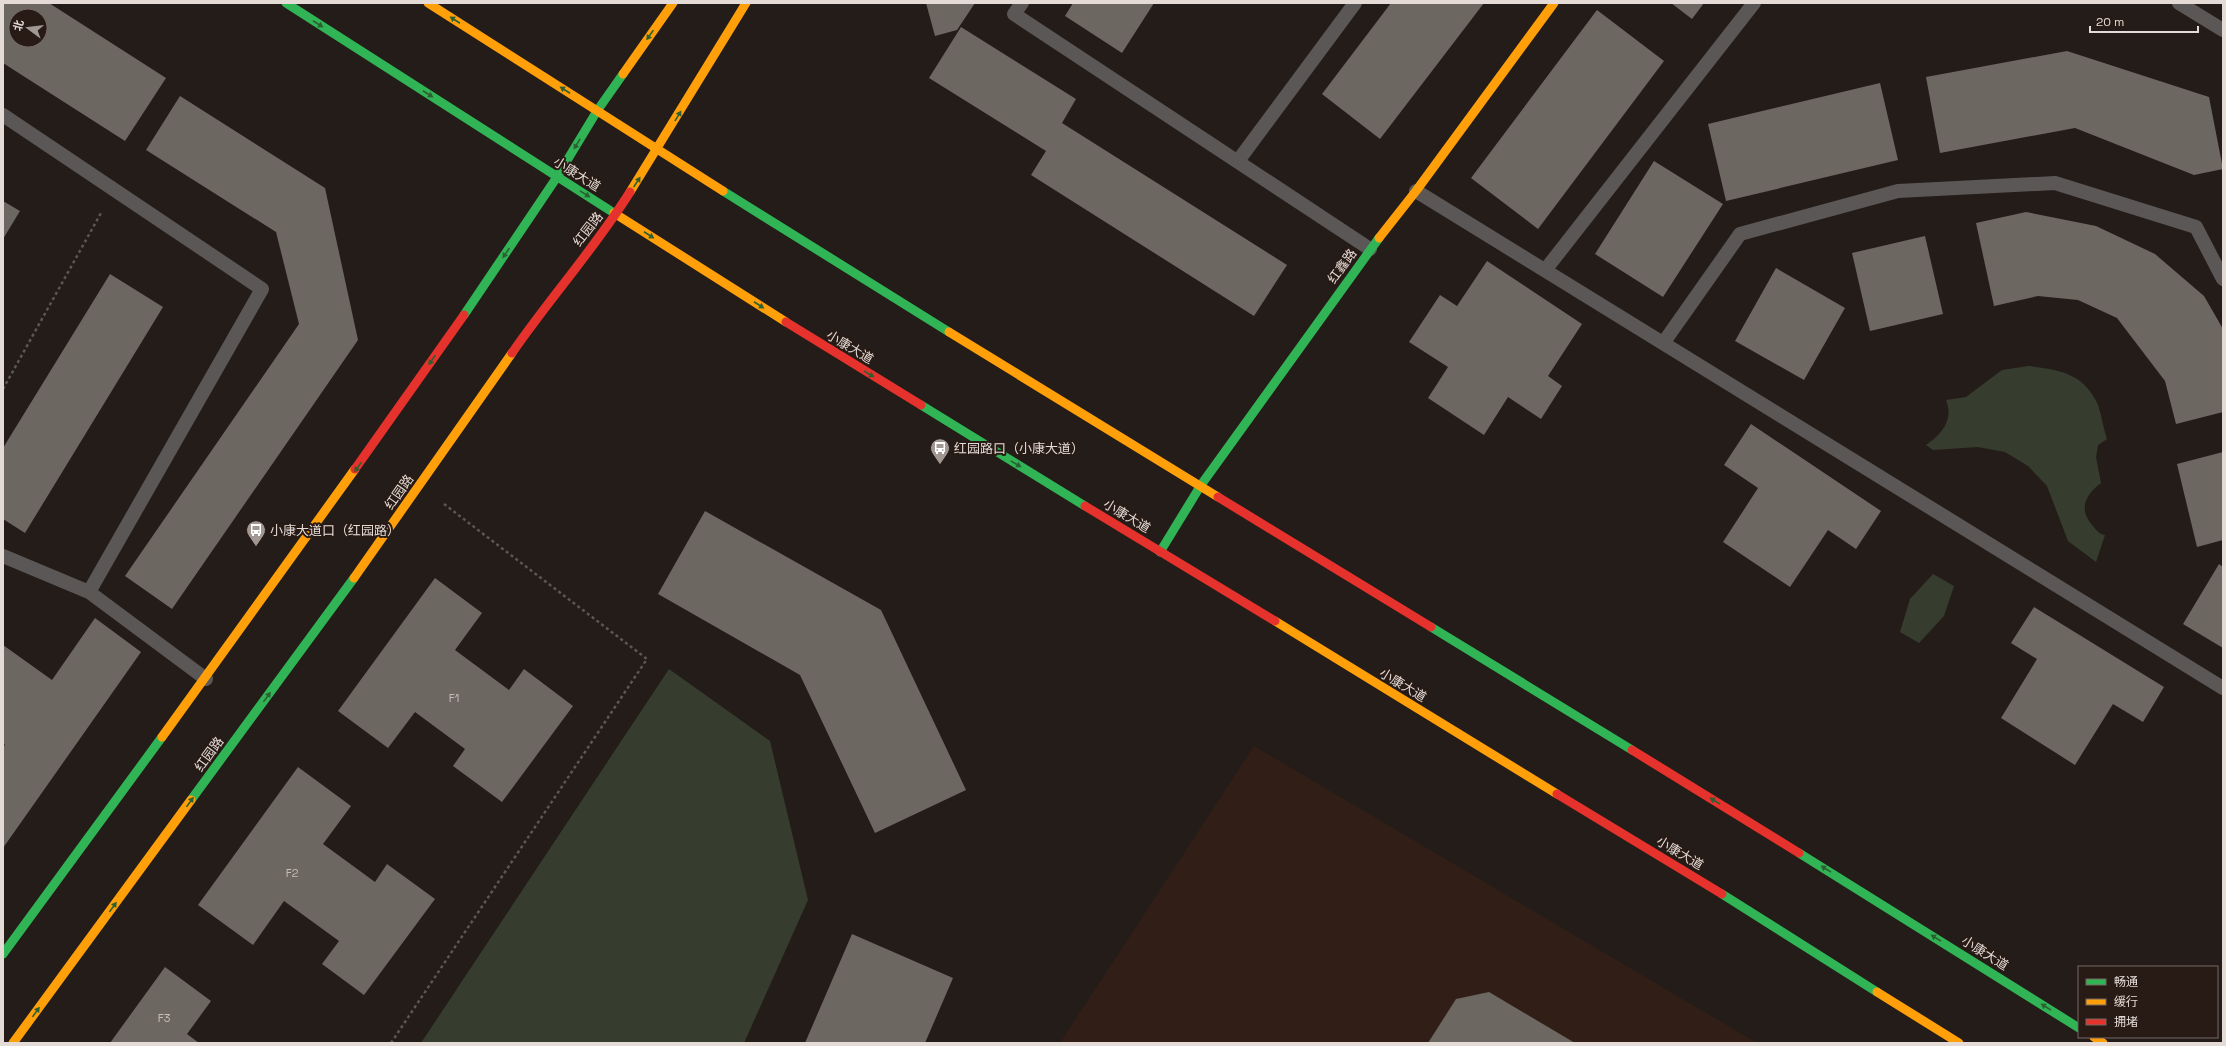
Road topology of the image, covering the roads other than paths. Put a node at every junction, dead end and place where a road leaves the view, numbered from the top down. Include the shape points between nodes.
1 (286, 3) edge
2 (428, 3) edge
3 (673, 3) edge
4 (746, 3) edge
5 (1022, 3) edge
6 (1355, 3) edge
7 (1554, 3) edge
8 (1754, 3) edge
9 (2179, 3) edge
10 (2223, 30) edge
11 (597, 111) junction
12 (3, 115) edge
13 (658, 150) junction
14 (1238, 161) junction
15 (557, 177) junction
16 (1416, 191) junction
17 (616, 214) junction
18 (1370, 249) junction
19 (1546, 269) junction
20 (2223, 279) edge
21 (1664, 342) junction
22 (1201, 485) junction
23 (1160, 552) junction
24 (3, 556) edge
25 (89, 592) junction
26 (206, 679) junction
27 (2223, 688) edge
28 (3, 954) edge
29 (2078, 1027) edge
30 (13, 1043) edge
31 (1959, 1043) edge

1 -> 15 main road, 小康大道
11 -> 2 main road, 小康大道
3 -> 11 main road
13 -> 4 main road, 红园路
5 - 14 lane via 1014,14
6 - 14 lane
7 - 16 main road, 红鑫路
8 - 19 lane
9 - 10 lane
11 - 13 main road, 小康大道
11 -> 15 main road
12 - 25 lane via 262,289
17 -> 13 main road, 红园路
13 - 22 main road, 小康大道 via 852,274
14 - 18 lane
15 -> 17 main road, 小康大道
15 -> 26 main road via 325,514
16 - 18 main road, 红鑫路
16 - 19 lane
17 -> 23 main road, 小康大道 via 812,339
30 -> 17 main road, 红园路 via 370,556 539,314
18 - 22 main road, 红鑫路
19 - 21 lane
20 - 21 lane via 2196,227 2055,183 1898,191 1740,234
21 - 27 lane
22 - 23 main road, 红鑫路
29 -> 22 main road, 小康大道 via 1754,824
23 - 31 main road, 小康大道 via 1713,889
24 - 25 lane
25 - 26 lane
26 - 28 main road

